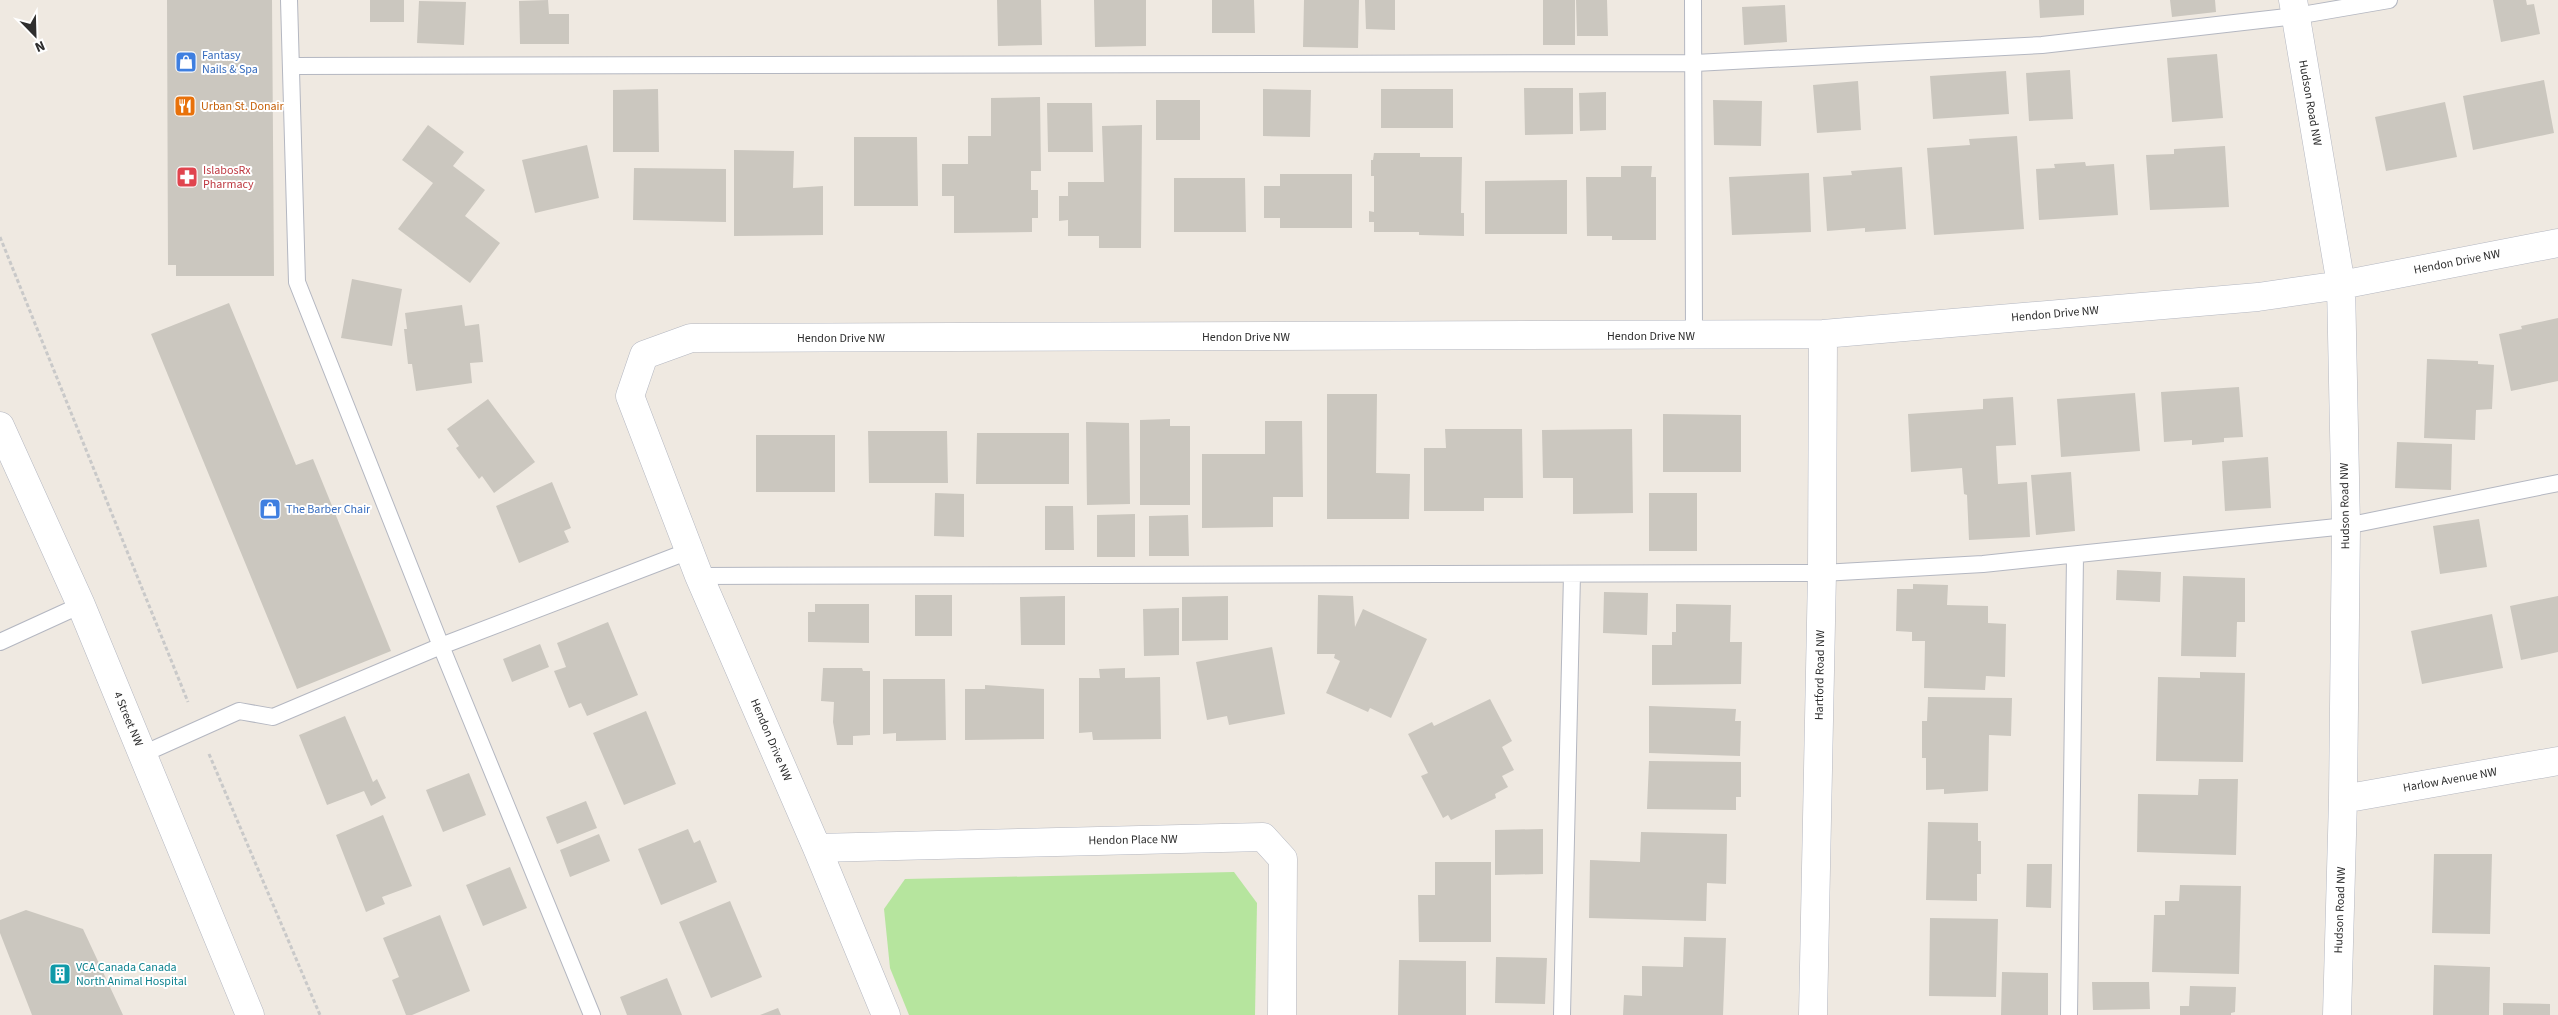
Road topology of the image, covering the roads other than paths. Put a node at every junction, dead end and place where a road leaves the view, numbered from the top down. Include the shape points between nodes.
1 (290, 0) edge
2 (1694, 0) edge
3 (2389, 0) edge
4 (2294, 8) edge
5 (1695, 63) junction
6 (292, 66) junction
7 (2558, 243) edge
8 (2341, 285) junction
9 (1823, 334) junction
10 (1694, 336) junction
11 (0, 426) edge
12 (2558, 483) edge
13 (2346, 526) junction
14 (689, 551) junction
15 (2075, 556) junction
16 (1822, 573) junction
17 (1572, 574) junction
18 (699, 576) junction
19 (81, 605) junction
20 (0, 642) edge
21 (440, 646) junction
22 (143, 754) junction
23 (2558, 761) edge
24 (2343, 799) junction
25 (817, 848) junction
26 (250, 1015) edge
27 (592, 1015) edge
28 (886, 1015) edge
29 (1282, 1015) edge
30 (1562, 1015) edge
31 (1813, 1015) edge
32 (2069, 1015) edge
33 (2337, 1015) edge

1 - 6 lane
2 - 5 lane
3 - 4 lane
4 - 5 lane via 2042,45
4 - 8 street, Hudson Road NW
5 - 6 lane
5 - 10 lane
6 - 21 lane via 297,282
7 - 8 street, Hendon Drive NW
8 - 9 street, Hendon Drive NW via 2258,296
8 - 13 street, Hudson Road NW
9 - 10 street, Hendon Drive NW
9 - 16 street, Hartford Road NW
10 - 14 street, Hendon Drive NW via 691,338 644,355 630,396
11 - 19 street, 4 Street NW
12 - 13 lane
13 - 15 lane
13 - 24 street, Hudson Road NW
14 - 18 street, Hendon Drive NW
14 - 21 lane
15 - 16 lane
15 - 32 lane
16 - 17 lane
16 - 31 street, Hartford Road NW
17 - 18 lane
17 - 30 lane
18 - 25 street, Hendon Drive NW
19 - 20 lane
19 - 22 street, 4 Street NW
21 - 22 lane via 273,717 240,711
21 - 27 lane
22 - 26 street, 4 Street NW
23 - 24 street, Harlow Avenue NW
24 - 33 street, Hudson Road NW
25 - 28 street, Hendon Drive NW
25 - 29 street, Hendon Place NW via 1263,837 1283,859

